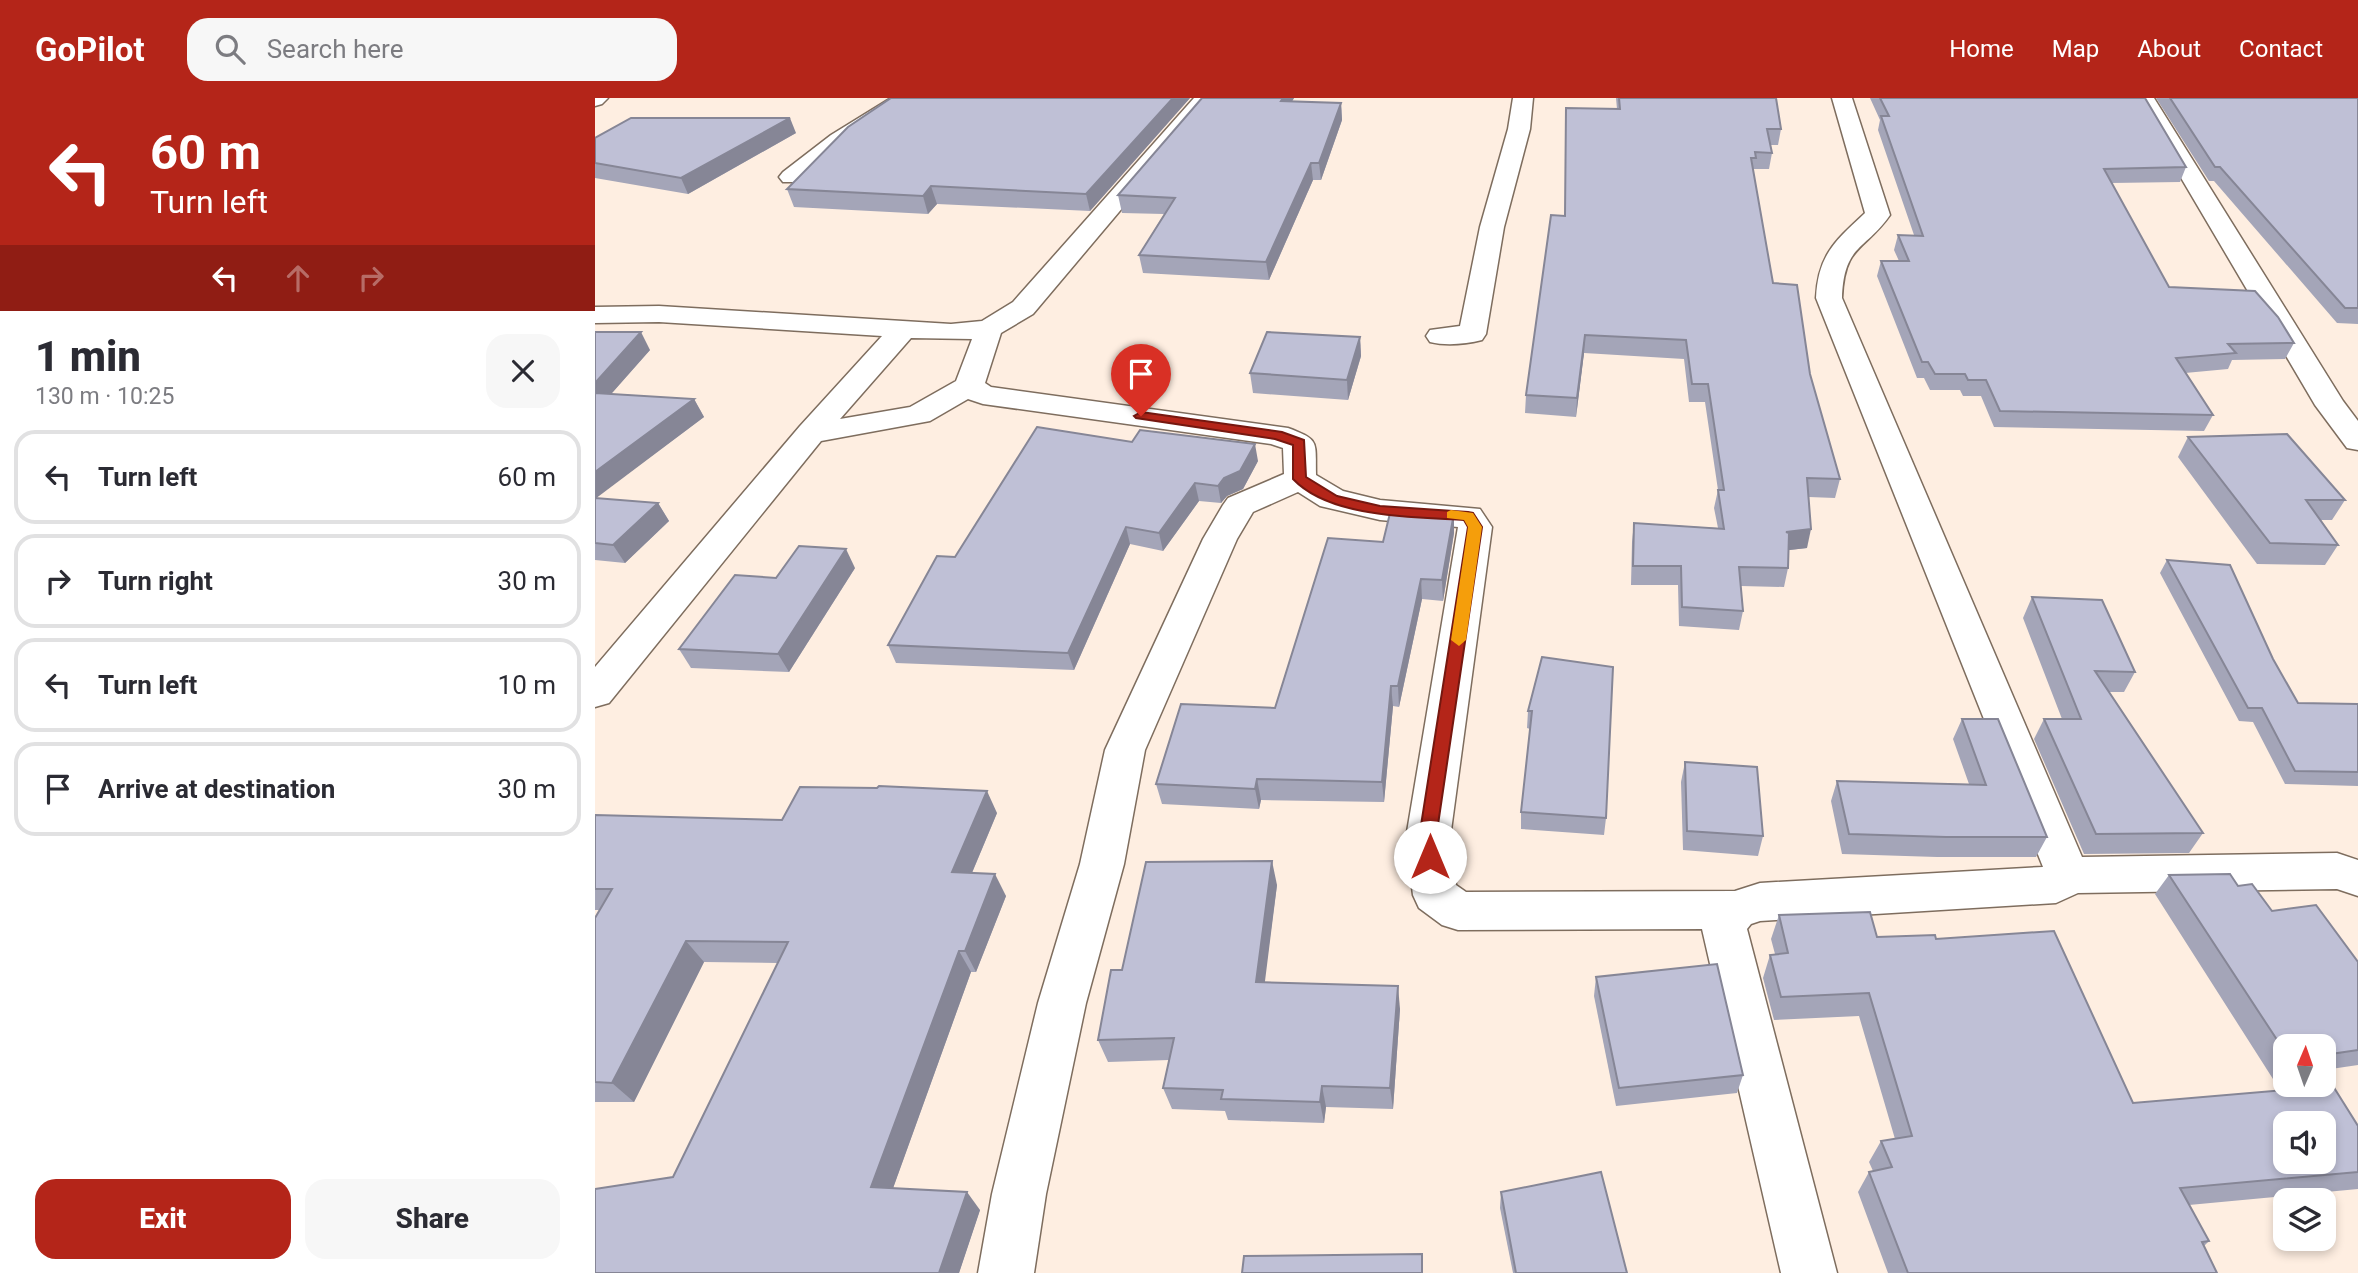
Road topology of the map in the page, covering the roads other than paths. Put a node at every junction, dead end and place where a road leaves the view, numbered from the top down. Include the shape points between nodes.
1 (906, 98) edge
2 (1205, 98) edge
3 (1523, 98) edge
4 (1842, 98) edge
5 (2144, 98) edge
6 (791, 177) dead end
7 (595, 315) edge
8 (989, 330) junction
9 (902, 331) junction
10 (1440, 336) dead end
11 (969, 386) junction
12 (811, 433) junction
13 (2358, 441) edge
14 (1300, 479) junction
15 (595, 693) edge
16 (2068, 875) junction
17 (2358, 878) edge
18 (1735, 910) junction
19 (1006, 1273) edge
20 (1809, 1273) edge

1 - 6 street
2 - 8 street via 1023,308
3 - 10 street via 1472,334
4 - 16 street via 1878,215 1835,258 1829,298
5 - 13 street via 2330,405
7 - 9 street via 659,314
8 - 9 street
8 - 11 street
9 - 12 street
11 - 12 street via 919,415
11 - 14 street via 998,398 1277,435 1299,443
12 - 15 street
14 - 18 street via 1332,499 1380,510 1468,516 1475,527 1427,838 1435,895 1458,911
14 - 19 street via 1240,505 1220,539 1125,750 1102,864 1062,1003
16 - 17 street via 2337,871
16 - 18 street via 2056,885 1760,902
18 - 20 street via 1724,927

